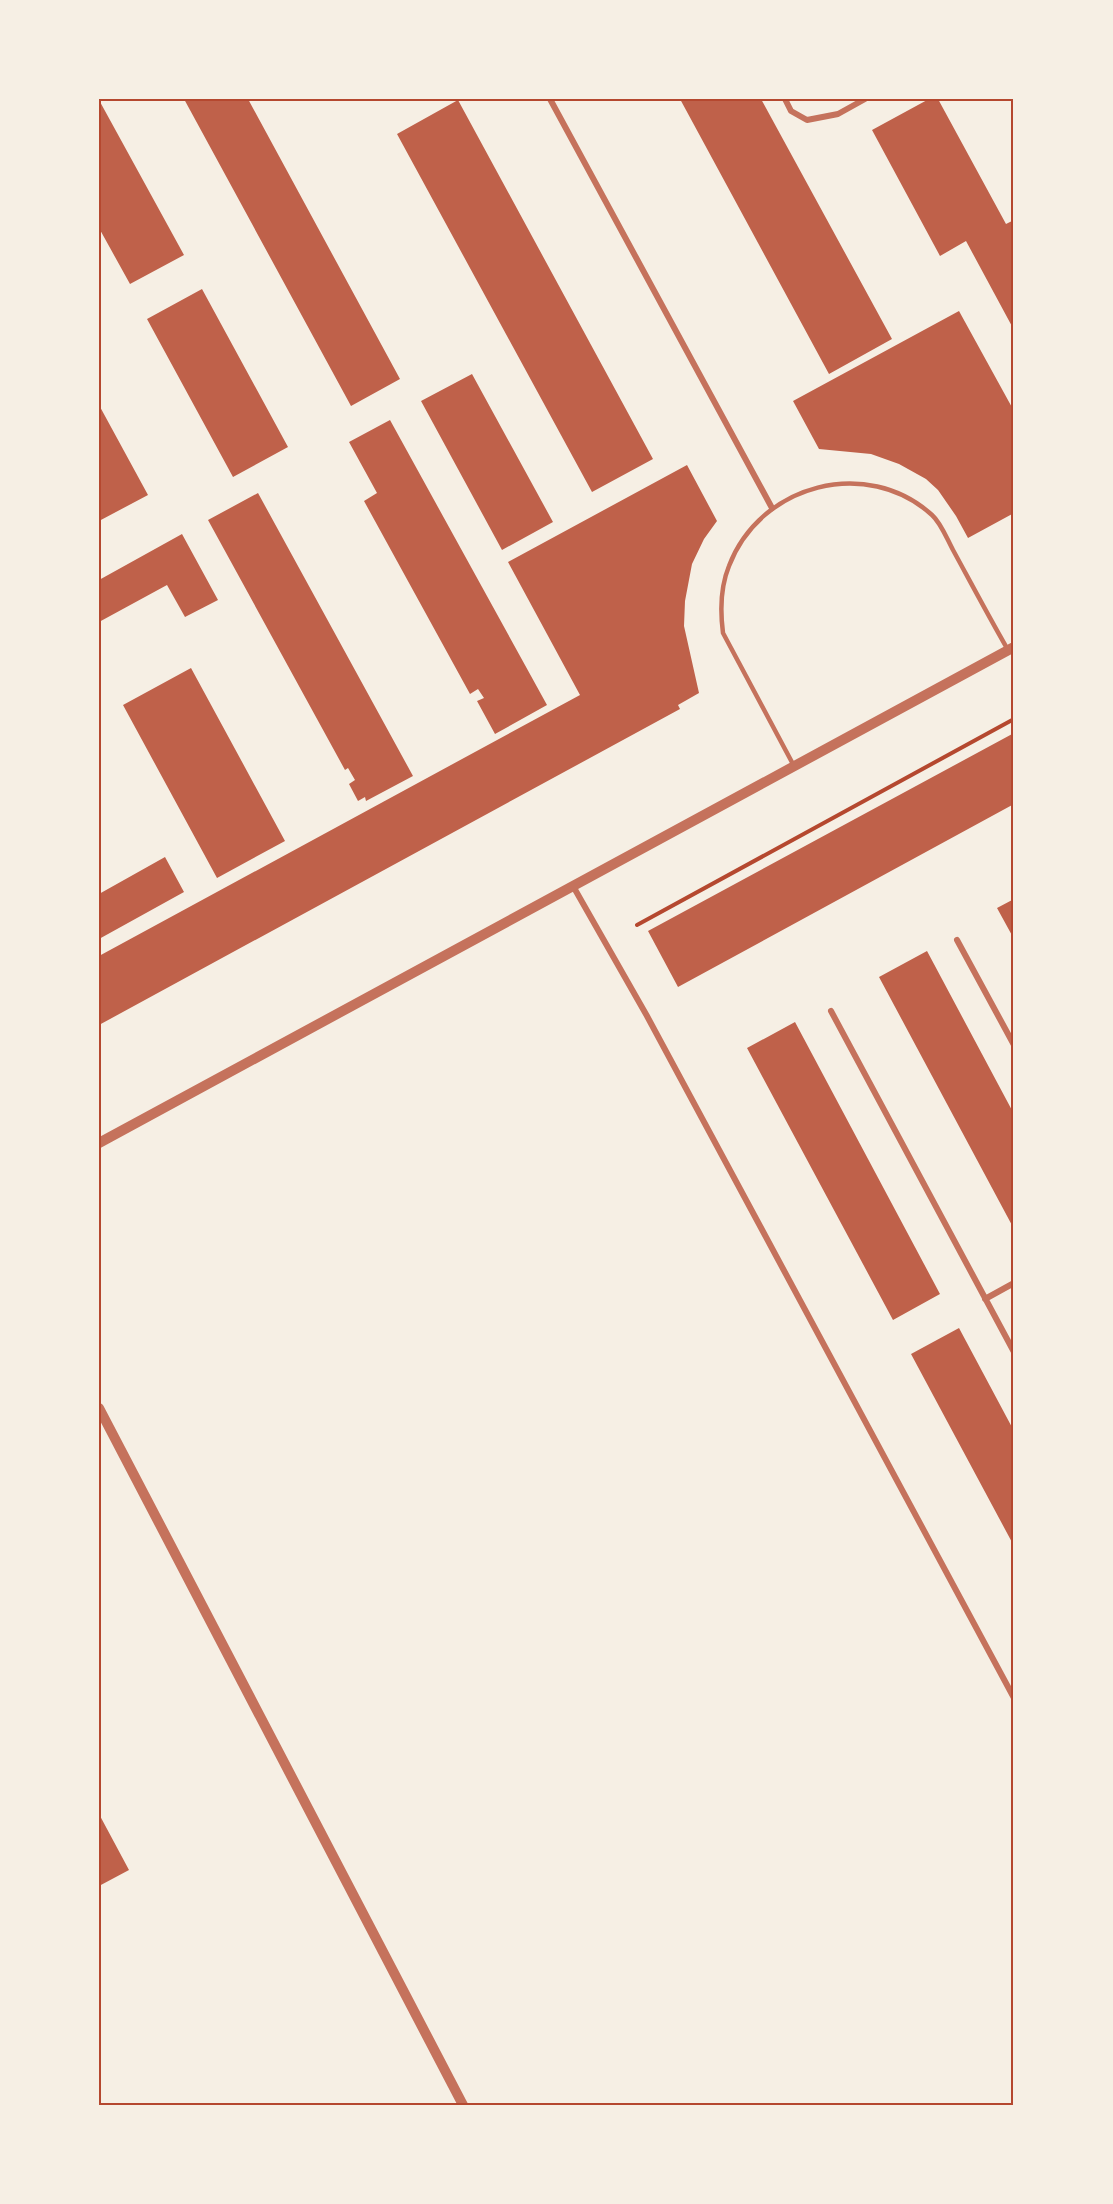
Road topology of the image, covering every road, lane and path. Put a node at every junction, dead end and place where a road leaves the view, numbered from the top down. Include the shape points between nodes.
1 (550, 99) edge
2 (785, 99) edge
3 (865, 99) edge
4 (772, 508) junction
5 (1011, 648) edge
6 (1014, 719) edge
7 (794, 766) junction
8 (573, 886) junction
9 (637, 926) dead end
10 (957, 940) dead end
11 (831, 1011) dead end
12 (1014, 1045) edge
13 (99, 1143) edge
14 (1014, 1283) edge
15 (985, 1299) junction
16 (1014, 1352) edge
17 (99, 1408) edge
18 (1014, 1698) edge
19 (463, 2105) edge

1 - 4 street
2 - 3 street via 791,111 807,120 838,114
4 - 5 lane via 793,495 841,483 875,486 914,501 934,516
4 - 7 lane via 739,544 724,582 720,614 723,633
5 - 7 street
6 - 9 path
7 - 8 street
8 - 13 street
8 - 18 street
10 - 12 street
11 - 15 street
14 - 15 street
15 - 16 street
17 - 19 street

